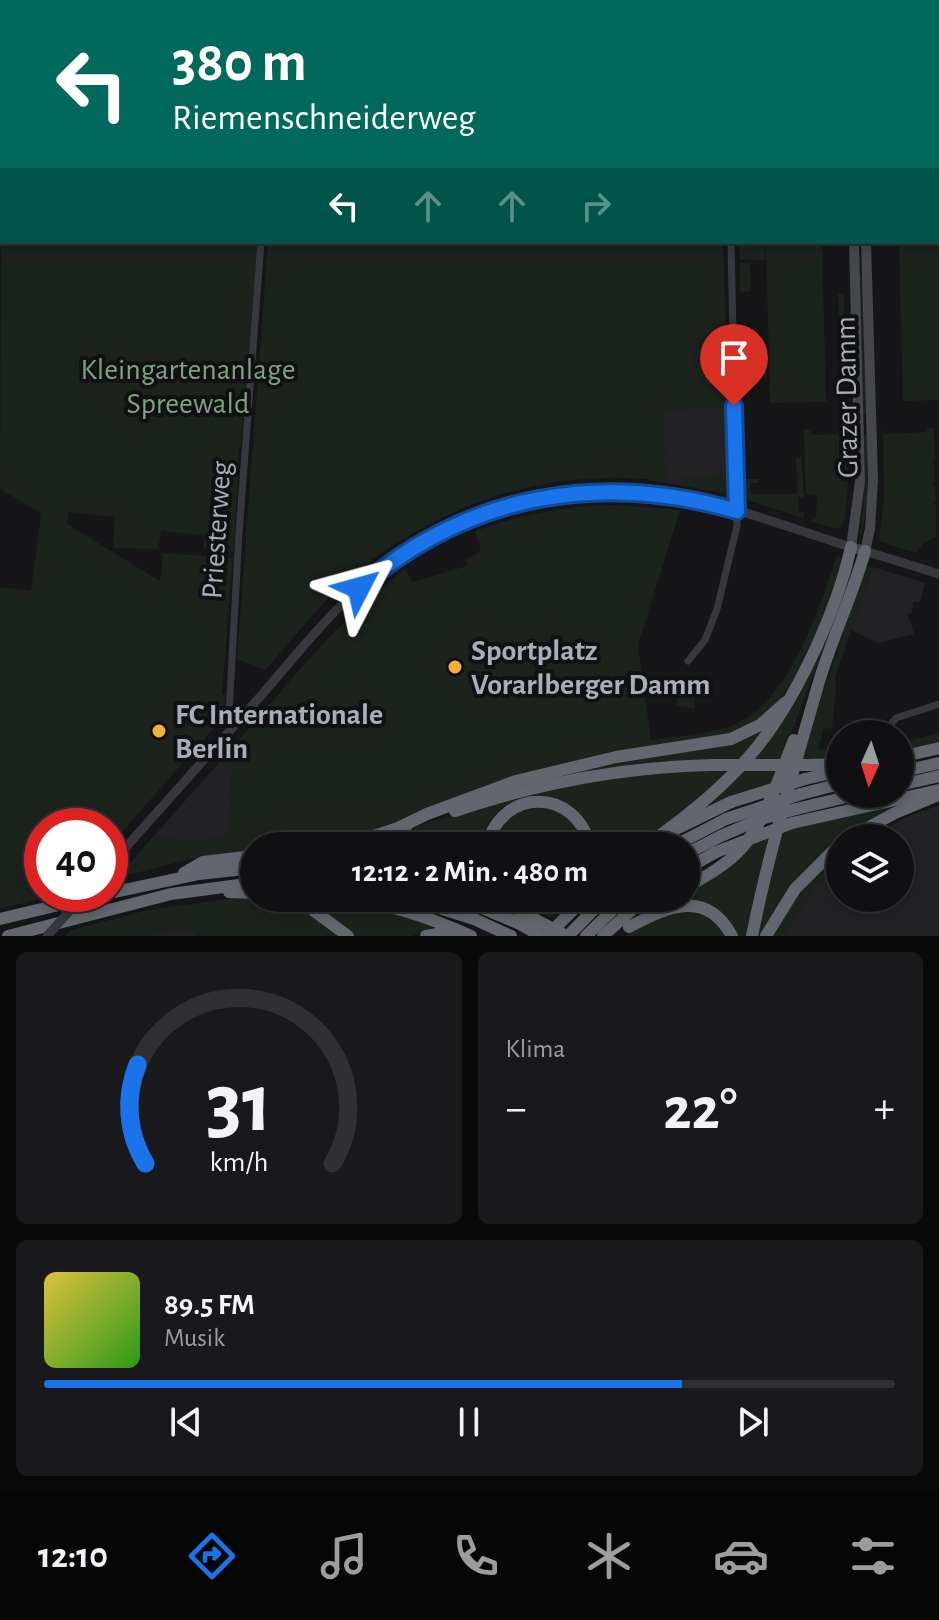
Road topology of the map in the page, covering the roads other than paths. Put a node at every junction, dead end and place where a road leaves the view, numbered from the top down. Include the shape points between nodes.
1 (261, 244) edge
2 (731, 244) edge
3 (854, 244) edge
4 (866, 244) edge
5 (871, 424) junction
6 (859, 425) junction
7 (737, 511) junction
8 (851, 547) junction
9 (865, 551) junction
10 (939, 574) edge
11 (688, 661) dead end
12 (818, 686) junction
13 (786, 702) junction
14 (939, 704) edge
15 (894, 720) edge
16 (237, 722) junction
17 (939, 748) edge
18 (914, 754) edge
19 (939, 763) edge
20 (826, 764) edge
21 (914, 769) edge
22 (826, 774) edge
23 (939, 776) edge
24 (914, 782) edge
25 (826, 788) edge
26 (939, 792) edge
27 (826, 802) edge
28 (875, 824) edge
29 (400, 827) junction
30 (386, 832) edge
31 (492, 832) edge
32 (585, 832) edge
33 (665, 832) edge
34 (666, 832) edge
35 (700, 832) edge
36 (128, 845) edge
37 (700, 847) edge
38 (240, 858) edge
39 (826, 858) edge
40 (700, 861) edge
41 (240, 870) edge
42 (179, 877) junction
43 (700, 879) edge
44 (240, 885) edge
45 (128, 888) edge
46 (194, 890) junction
47 (240, 892) edge
48 (29, 912) edge
49 (69, 912) edge
50 (315, 912) edge
51 (408, 912) edge
52 (452, 912) edge
53 (491, 912) edge
54 (524, 912) edge
55 (528, 912) edge
56 (565, 912) edge
57 (629, 912) edge
58 (642, 912) edge
59 (532, 916) junction
60 (0, 919) edge
61 (611, 928) edge
62 (7, 935) edge
63 (546, 935) edge
64 (47, 936) edge
65 (348, 936) edge
66 (426, 936) edge
67 (470, 936) edge
68 (511, 936) edge
69 (568, 936) edge
70 (586, 936) edge
71 (732, 936) edge
72 (752, 936) edge
73 (766, 936) edge

1 - 16 street, Priesterweg via 232,640 229,713
2 - 7 street
3 - 6 main road, Grazer Damm
4 - 5 main road, Grazer Damm
5 - 6 main road
5 - 9 main road, Grazer Damm via 872,496
6 - 8 main road, Grazer Damm via 859,496
7 - 8 street
7 - 11 street via 717,609 705,640
7 - 16 street via 678,496 591,491 530,500 465,521 416,546 365,583
8 - 9 main road
8 - 13 highway via 826,623
9 - 10 street
9 - 12 highway
12 - 43 highway via 751,837
12 - 72 highway via 777,825
13 - 29 highway via 755,729 731,739 616,757 516,781
13 - 33 highway via 748,759
14 - 15 street
16 - 36 street
17 - 18 highway
19 - 21 highway
20 - 29 highway, bridge via 643,769 565,781
22 - 34 highway, bridge via 731,802
23 - 24 highway
25 - 35 highway, bridge
26 - 28 highway
26 - 40 highway, bridge via 792,823
27 - 37 highway, bridge via 758,820
29 - 30 highway
31 - 32 highway via 501,817 539,801 572,814
38 - 42 highway via 203,862
39 - 73 highway via 795,889
41 - 42 highway
42 - 45 highway
44 - 46 highway
46 - 47 highway
46 - 62 highway
48 - 60 highway
49 - 64 street, bridge
50 - 65 highway
51 - 67 highway
52 - 68 highway
53 - 63 highway
54 - 59 highway
55 - 59 highway
56 - 63 highway, bridge
57 - 61 highway
58 - 61 highway
59 - 69 highway
61 - 69 highway
61 - 70 highway
61 - 71 highway via 664,909 693,906 712,913
66 - 67 highway

